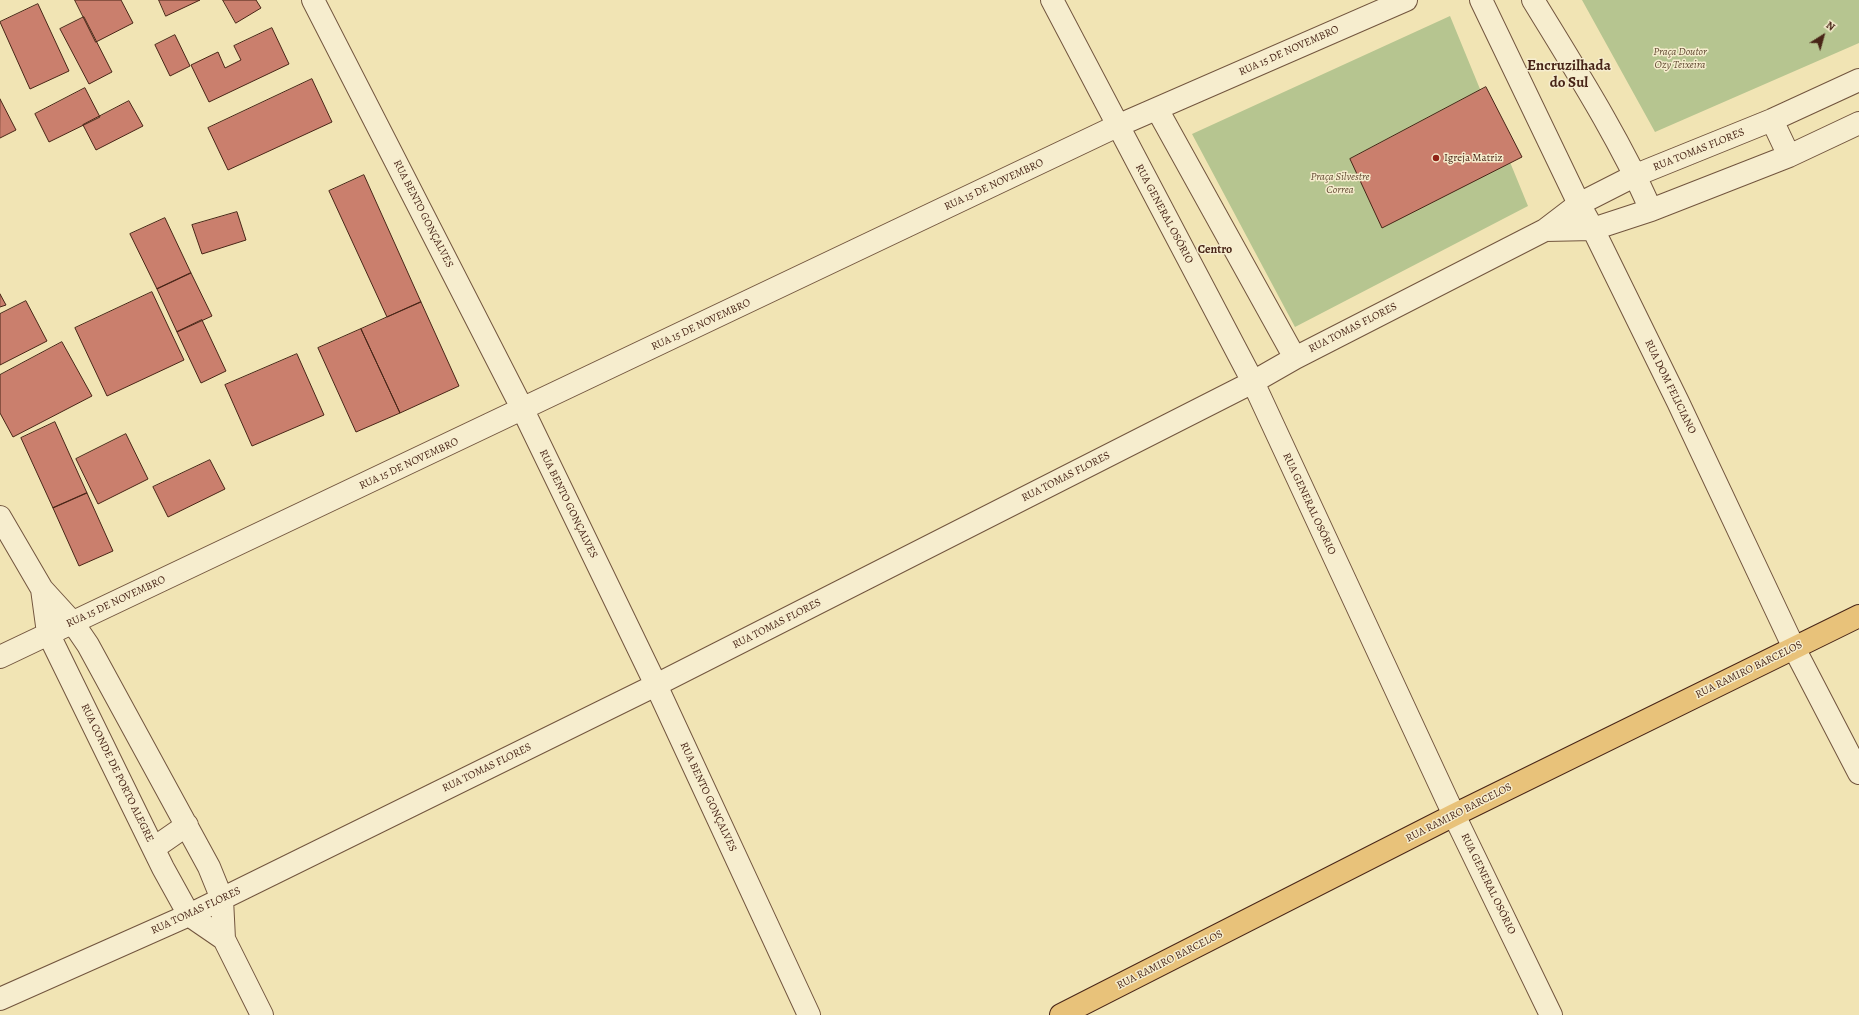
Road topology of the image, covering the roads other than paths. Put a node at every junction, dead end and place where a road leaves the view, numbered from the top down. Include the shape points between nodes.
1 (313, 0) edge
2 (1052, 0) edge
3 (1406, 0) edge
4 (1481, 0) edge
5 (1533, 0) edge
6 (1859, 80) edge
7 (1157, 109) junction
8 (1772, 120) junction
9 (1859, 123) edge
10 (1117, 126) junction
11 (1789, 156) junction
12 (1636, 175) junction
13 (1579, 204) junction
14 (1651, 210) junction
15 (1593, 229) junction
16 (1545, 230) junction
17 (1295, 358) junction
18 (1253, 382) junction
19 (523, 410) junction
20 (0, 517) edge
21 (42, 589) junction
22 (1859, 616) edge
23 (73, 622) junction
24 (48, 634) junction
25 (1794, 648) junction
26 (0, 657) edge
27 (656, 685) junction
28 (1859, 773) edge
29 (1454, 815) junction
30 (187, 825) junction
31 (154, 848) junction
32 (222, 899) junction
33 (189, 915) junction
34 (224, 939) junction
35 (0, 999) edge
36 (262, 1015) edge
37 (809, 1015) edge
38 (1061, 1015) edge
39 (1551, 1015) edge

1 - 19 street, RUA BENTO GONÇALVES
2 - 10 street, RUA GENERAL OSÓRIO
3 - 7 street, RUA 15 DE NOVEMBRO
4 - 13 street, RUA DOM FELICIANO
5 - 12 street
6 - 8 street, RUA TOMAS FLORES
7 - 10 street, RUA 15 DE NOVEMBRO
7 - 17 street
8 - 11 street
8 - 12 street, RUA TOMAS FLORES
9 - 11 street, RUA TOMAS FLORES
10 - 18 street, RUA GENERAL OSÓRIO
10 - 19 street, RUA 15 DE NOVEMBRO
11 - 14 street, RUA TOMAS FLORES
12 - 13 street, RUA TOMAS FLORES
12 - 14 street
13 - 15 street, RUA DOM FELICIANO
13 - 16 street, RUA TOMAS FLORES
14 - 15 street, RUA TOMAS FLORES
15 - 16 street, RUA TOMAS FLORES
15 - 25 street, RUA DOM FELICIANO
16 - 17 street, RUA TOMAS FLORES
17 - 18 street, RUA TOMAS FLORES
18 - 27 street, RUA TOMAS FLORES
18 - 29 street, RUA GENERAL OSÓRIO
19 - 23 street, RUA 15 DE NOVEMBRO
19 - 27 street, RUA BENTO GONÇALVES
20 - 21 street, RUA CONDE DE PORTO ALEGRE
21 - 23 street, RUA CONDE DE PORTO ALEGRE
21 - 24 street, RUA CONDE DE PORTO ALEGRE
22 - 25 main road, RUA RAMIRO BARCELOS
23 - 24 street, RUA 15 DE NOVEMBRO
23 - 30 street, RUA CONDE DE PORTO ALEGRE
24 - 26 street, RUA 15 DE NOVEMBRO
24 - 31 street, RUA CONDE DE PORTO ALEGRE
25 - 28 street, RUA DOM FELICIANO
25 - 29 main road, RUA RAMIRO BARCELOS
27 - 32 street, RUA TOMAS FLORES
27 - 37 street, RUA BENTO GONÇALVES
29 - 38 main road, RUA RAMIRO BARCELOS
29 - 39 street, RUA GENERAL OSÓRIO
30 - 31 street
30 - 32 street, RUA CONDE DE PORTO ALEGRE via 210,868
31 - 33 street, RUA CONDE DE PORTO ALEGRE
32 - 33 street, RUA TOMAS FLORES
32 - 34 street, RUA CONDE DE PORTO ALEGRE
33 - 34 street, RUA CONDE DE PORTO ALEGRE
33 - 35 street, RUA TOMAS FLORES
34 - 36 street, RUA CONDE DE PORTO ALEGRE

